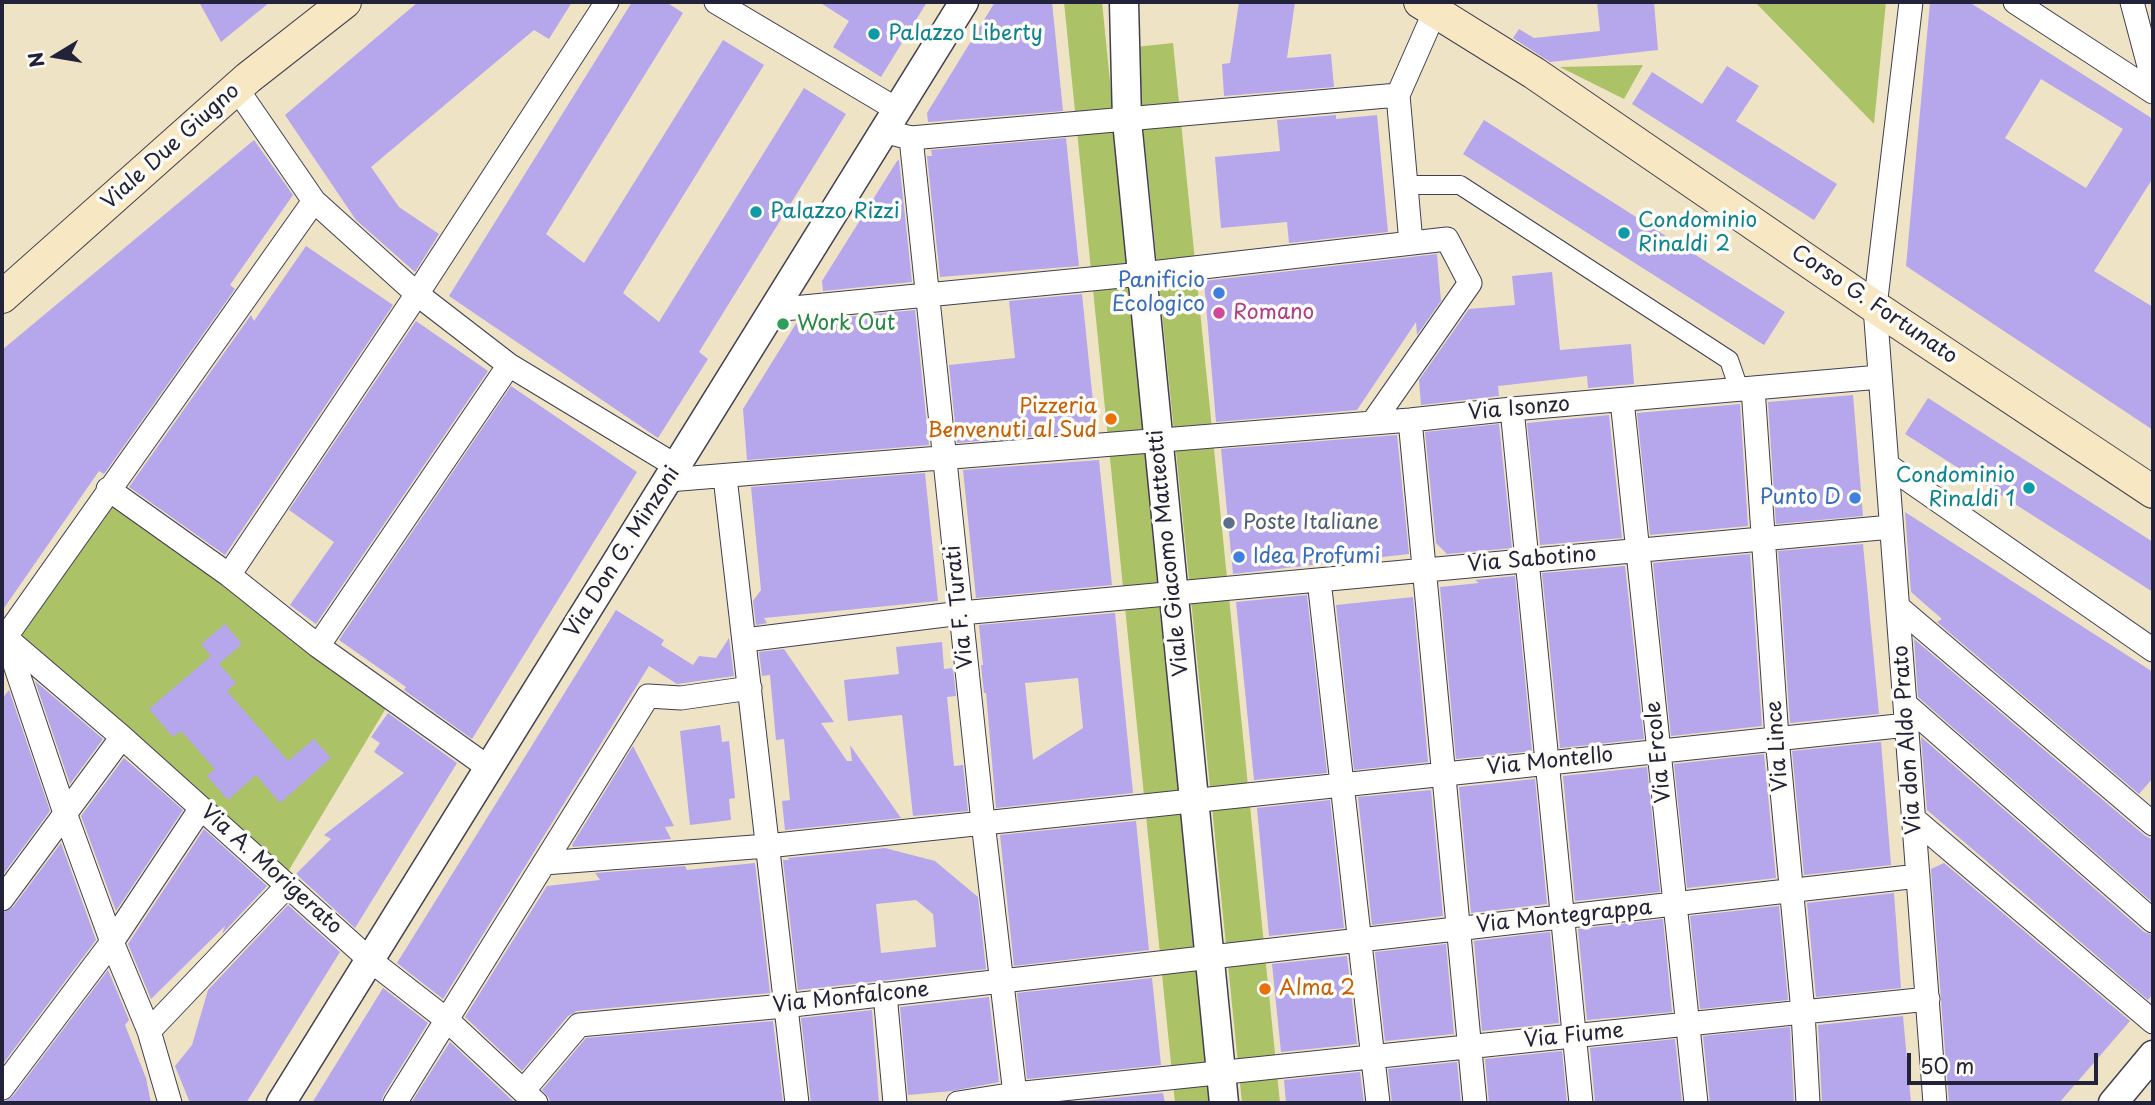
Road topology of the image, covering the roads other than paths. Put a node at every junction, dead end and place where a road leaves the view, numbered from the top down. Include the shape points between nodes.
1 (345, 2) edge
2 (607, 2) edge
3 (716, 2) edge
4 (964, 2) edge
5 (1124, 2) edge
6 (1911, 2) edge
7 (2015, 2) edge
8 (2132, 2) edge
9 (1427, 6) edge
10 (2153, 81) edge
11 (236, 89) junction
12 (2153, 92) edge
13 (1398, 95) junction
14 (890, 120) junction
15 (1127, 121) junction
16 (911, 138) junction
17 (1406, 185) junction
18 (314, 201) junction
19 (1411, 243) junction
20 (1142, 274) junction
21 (416, 294) junction
22 (928, 295) junction
23 (2, 297) edge
24 (1875, 307) junction
25 (772, 310) junction
26 (509, 365) junction
27 (1880, 377) junction
28 (1746, 388) junction
29 (1622, 400) junction
30 (1512, 409) junction
31 (1410, 420) junction
32 (1373, 422) junction
33 (1159, 441) junction
34 (945, 457) junction
35 (1887, 465) junction
36 (672, 473) junction
37 (725, 477) junction
38 (108, 489) junction
39 (2153, 492) edge
40 (1891, 527) junction
41 (1764, 537) junction
42 (1638, 550) junction
43 (1527, 560) junction
44 (1424, 570) junction
45 (229, 575) junction
46 (1319, 580) junction
47 (1173, 593) junction
48 (1898, 607) junction
49 (961, 613) junction
50 (3, 636) edge
51 (745, 640) junction
52 (318, 646) junction
53 (2153, 650) edge
54 (751, 688) junction
55 (1906, 714) junction
56 (122, 737) junction
57 (1777, 738) junction
58 (1659, 750) junction
59 (1548, 762) junction
60 (489, 768) junction
61 (1443, 773) junction
62 (1342, 783) junction
63 (1194, 799) junction
64 (201, 808) junction
65 (65, 813) junction
66 (2150, 815) edge
67 (1914, 819) junction
68 (983, 822) junction
69 (767, 846) junction
70 (544, 863) junction
71 (1918, 876) junction
72 (288, 885) junction
73 (1790, 891) junction
74 (2, 899) edge
75 (1675, 904) junction
76 (1563, 917) junction
77 (2153, 922) edge
78 (1458, 929) junction
79 (1360, 940) junction
80 (112, 942) junction
81 (1209, 957) junction
82 (370, 960) junction
83 (1003, 981) junction
84 (885, 994) junction
85 (1927, 999) junction
86 (785, 1006) junction
87 (1803, 1012) junction
88 (447, 1020) junction
89 (2153, 1022) edge
90 (1688, 1024) junction
91 (149, 1031) junction
92 (1574, 1036) junction
93 (1469, 1047) junction
94 (2153, 1055) edge
95 (1373, 1057) junction
96 (1221, 1073) junction
97 (2, 1088) edge
98 (530, 1097) edge
99 (1015, 1099) edge
100 (170, 1103) edge
101 (281, 1103) edge
102 (395, 1103) edge
103 (797, 1103) edge
104 (895, 1103) edge
105 (958, 1103) edge
106 (1224, 1103) edge
107 (1378, 1103) edge
108 (1475, 1103) edge
109 (1581, 1103) edge
110 (1696, 1103) edge
111 (1808, 1103) edge
112 (1935, 1103) edge
113 (2113, 1103) edge

1 - 11 main road, Viale Due Giugno
2 - 21 street
3 - 14 street
4 - 14 street, Via Don G. Minzoni
5 - 15 street, Viale Giacomo Matteotti
6 - 24 street
7 - 12 street
8 - 10 street
9 - 13 street
9 - 24 main road, Corso G. Fortunato via 1534,72
11 - 18 street
11 - 23 main road, Viale Due Giugno
13 - 15 street
13 - 17 street
14 - 16 street
14 - 25 street, Via Don G. Minzoni
15 - 16 street
15 - 20 street, Viale Giacomo Matteotti
16 - 22 street, Via F. Turati
17 - 19 street
17 - 28 street via 1460,185 1728,360
18 - 21 street
18 - 38 street
19 - 20 street
19 - 32 street via 1447,239 1470,283
20 - 22 street
20 - 33 street, Viale Giacomo Matteotti
21 - 26 street
21 - 45 street
22 - 25 street
22 - 34 street, Via F. Turati
24 - 27 street, Via don Aldo Prato
24 - 39 main road, Corso G. Fortunato
25 - 36 street, Via Don G. Minzoni
26 - 36 street
26 - 52 street
27 - 28 street, Via Isonzo
27 - 35 street, Via don Aldo Prato
28 - 29 street, Via Isonzo
28 - 41 street, Via Lince
29 - 30 street, Via Isonzo
29 - 42 street, Via Ercole
30 - 31 street, Via Isonzo
30 - 43 street
31 - 32 street, Via Isonzo
31 - 44 street
32 - 33 street, Via Isonzo
33 - 34 street, Via Isonzo
33 - 47 street, Viale Giacomo Matteotti
34 - 37 street, Via Isonzo
34 - 49 street, Via F. Turati
35 - 40 street, Via don Aldo Prato
35 - 53 street
36 - 37 street, Via Isonzo
36 - 60 street, Via Don G. Minzoni
37 - 51 street
38 - 45 street
38 - 50 street
40 - 41 street, Via Sabotino
40 - 48 street, Via don Aldo Prato
41 - 42 street, Via Sabotino
41 - 57 street, Via Lince
42 - 43 street, Via Sabotino
42 - 58 street, Via Ercole
43 - 44 street, Via Sabotino
43 - 59 street
44 - 46 street, Via Sabotino
44 - 61 street
45 - 52 street
46 - 47 street, Via Sabotino
46 - 62 street
47 - 49 street, Via Sabotino
47 - 63 street, Viale Giacomo Matteotti
48 - 55 street, Via don Aldo Prato
48 - 66 street
49 - 51 street, Via Sabotino
49 - 68 street, Via F. Turati
50 - 56 street, Via A. Morigerato
50 - 65 street
51 - 54 street
52 - 60 street
54 - 69 street
54 - 70 street via 681,698 648,696
55 - 57 street, Via Montello
55 - 67 street, Via don Aldo Prato
55 - 77 street
56 - 64 street, Via A. Morigerato
56 - 65 street
57 - 58 street, Via Montello
57 - 73 street, Via Lince
58 - 59 street, Via Montello
58 - 75 street, Via Ercole
59 - 61 street, Via Montello
59 - 76 street
60 - 82 street, Via Don G. Minzoni
61 - 62 street, Via Montello
61 - 78 street
62 - 63 street, Via Montello
62 - 79 street
63 - 68 street, Via Montello
63 - 81 street, Viale Giacomo Matteotti
64 - 72 street, Via A. Morigerato
64 - 80 street
65 - 74 street
65 - 80 street
67 - 71 street, Via don Aldo Prato
67 - 89 street
68 - 69 street, Via Montello
68 - 83 street, Via F. Turati
69 - 70 street, Via Montello
69 - 86 street
70 - 88 street
71 - 73 street, Via Montegrappa
71 - 85 street, Via don Aldo Prato
72 - 82 street, Via A. Morigerato
72 - 91 street
73 - 75 street, Via Montegrappa
73 - 87 street, Via Lince
75 - 76 street, Via Montegrappa
75 - 90 street, Via Ercole
76 - 78 street, Via Montegrappa
76 - 92 street
78 - 79 street, Via Montegrappa
78 - 93 street
79 - 81 street, Via Montegrappa
79 - 95 street
80 - 91 street
80 - 97 street
81 - 83 street, Via Monfalcone
81 - 96 street, Viale Giacomo Matteotti
82 - 88 street, Via A. Morigerato
82 - 101 street, Via Don G. Minzoni
83 - 84 street, Via Monfalcone
83 - 99 street, Via F. Turati
84 - 86 street, Via Monfalcone
84 - 104 street
85 - 87 street, Via Fiume
85 - 112 street, Via don Aldo Prato
86 - 98 street, Via Monfalcone via 579,1025
86 - 103 street
87 - 90 street, Via Fiume
87 - 111 street, Via Lince
88 - 98 street, Via A. Morigerato
88 - 102 street
90 - 92 street, Via Fiume
90 - 110 street, Via Ercole
91 - 100 street
92 - 93 street, Via Fiume
92 - 109 street
93 - 95 street, Via Fiume
93 - 108 street
94 - 113 street
95 - 96 street, Via Fiume
95 - 107 street
96 - 99 street, Via Fiume
96 - 106 street, Viale Giacomo Matteotti
99 - 105 street, Via Fiume

